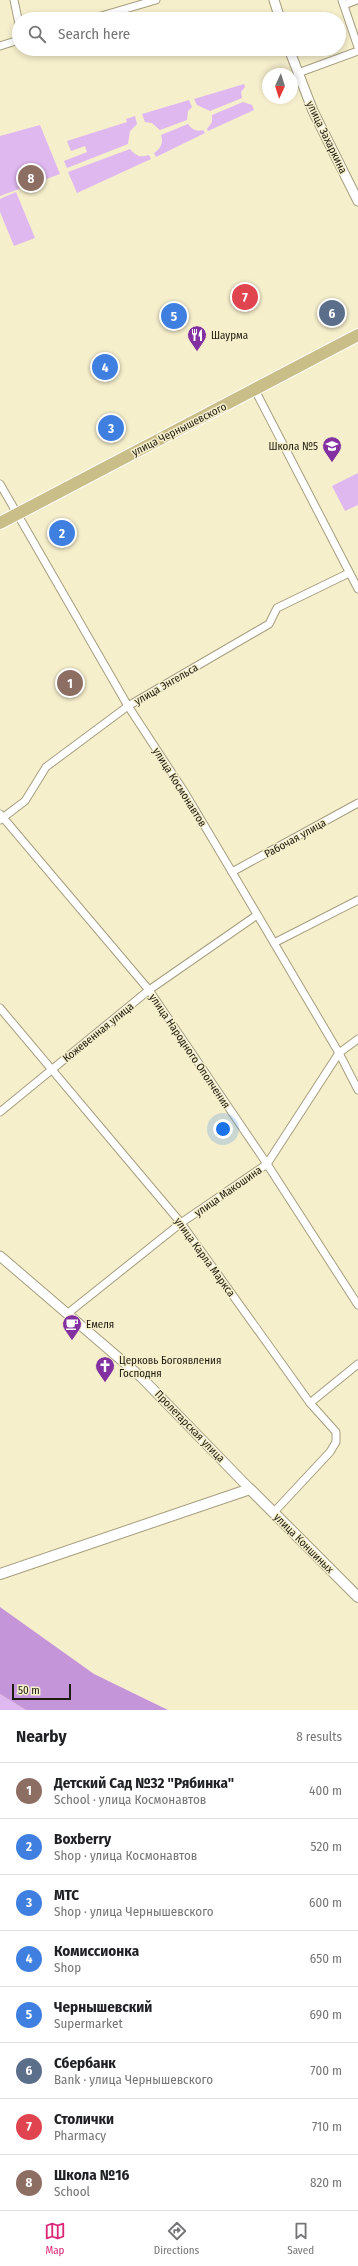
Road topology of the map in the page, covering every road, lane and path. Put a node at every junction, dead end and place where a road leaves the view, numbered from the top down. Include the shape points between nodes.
1 (14, 0) edge
2 (156, 0) edge
3 (274, 0) edge
4 (357, 0) edge
5 (343, 2) edge
6 (16, 12) edge
7 (115, 12) edge
8 (278, 12) edge
9 (12, 42) edge
10 (0, 46) edge
11 (358, 47) edge
12 (358, 52) edge
13 (292, 56) edge
14 (296, 68) edge
15 (298, 73) joint
16 (358, 201) edge
17 (358, 335) edge
18 (255, 390) junction
19 (0, 484) edge
20 (16, 513) junction
21 (0, 523) edge
22 (349, 573) junction
23 (358, 589) edge
24 (128, 706) junction
25 (358, 803) edge
26 (1, 817) edge
27 (232, 872) junction
28 (358, 900) edge
29 (257, 915) junction
30 (274, 943) junction
31 (149, 990) junction
32 (0, 1008) edge
33 (358, 1039) edge
34 (339, 1053) junction
35 (52, 1069) junction
36 (358, 1090) edge
37 (0, 1112) edge
38 (267, 1164) junction
39 (181, 1223) junction
40 (0, 1256) edge
41 (358, 1305) edge
42 (67, 1314) junction
43 (358, 1364) edge
44 (310, 1402) junction
45 (250, 1489) junction
46 (274, 1512) junction
47 (0, 1574) edge
48 (358, 1597) edge

1 - 6 street
2 - 7 street
3 - 8 street
4 - 5 street
5 - 11 street
9 - 10 street
12 - 15 street
13 - 14 street, улица Захаркина
15 - 16 street, улица Захаркина via 313,111
17 - 18 main road, улица Чернышевского
18 - 20 main road, улица Чернышевского
18 - 22 street
19 - 20 street, улица Космонавтов
20 - 21 main road, улица Чернышевского
20 - 24 street, улица Космонавтов
22 - 23 street
22 - 24 street, улица Энгельса via 277,608 269,624
24 - 26 street, улица Энгельса via 46,767 24,802
24 - 27 street, улица Космонавтов via 185,793
25 - 27 street, Рабочая улица
26 - 31 street, улица Народного Ополчения
27 - 29 street, улица Космонавтов
28 - 30 street
29 - 30 street, улица Космонавтов
29 - 31 street, Кожевенная улица
30 - 34 street, улица Космонавтов
31 - 35 street, Кожевенная улица
31 - 38 street, улица Народного Ополчения
32 - 35 street, улица Карла Маркса
33 - 34 street, улица Макошина
34 - 36 street, улица Космонавтов
34 - 38 street, улица Макошина
35 - 37 street, Кожевенная улица
35 - 39 street, улица Карла Маркса
38 - 39 street, улица Макошина
38 - 41 street, улица Народного Ополчения
39 - 42 street, улица Макошина
39 - 44 street, улица Карла Маркса
40 - 42 street, Пролетарская улица
42 - 45 street, Пролетарская улица via 141,1377
43 - 44 street
44 - 46 street, улица Карла Маркса via 336,1432 336,1442
45 - 46 main road, улица Коншиных
45 - 47 main road
46 - 48 main road, улица Коншиных

